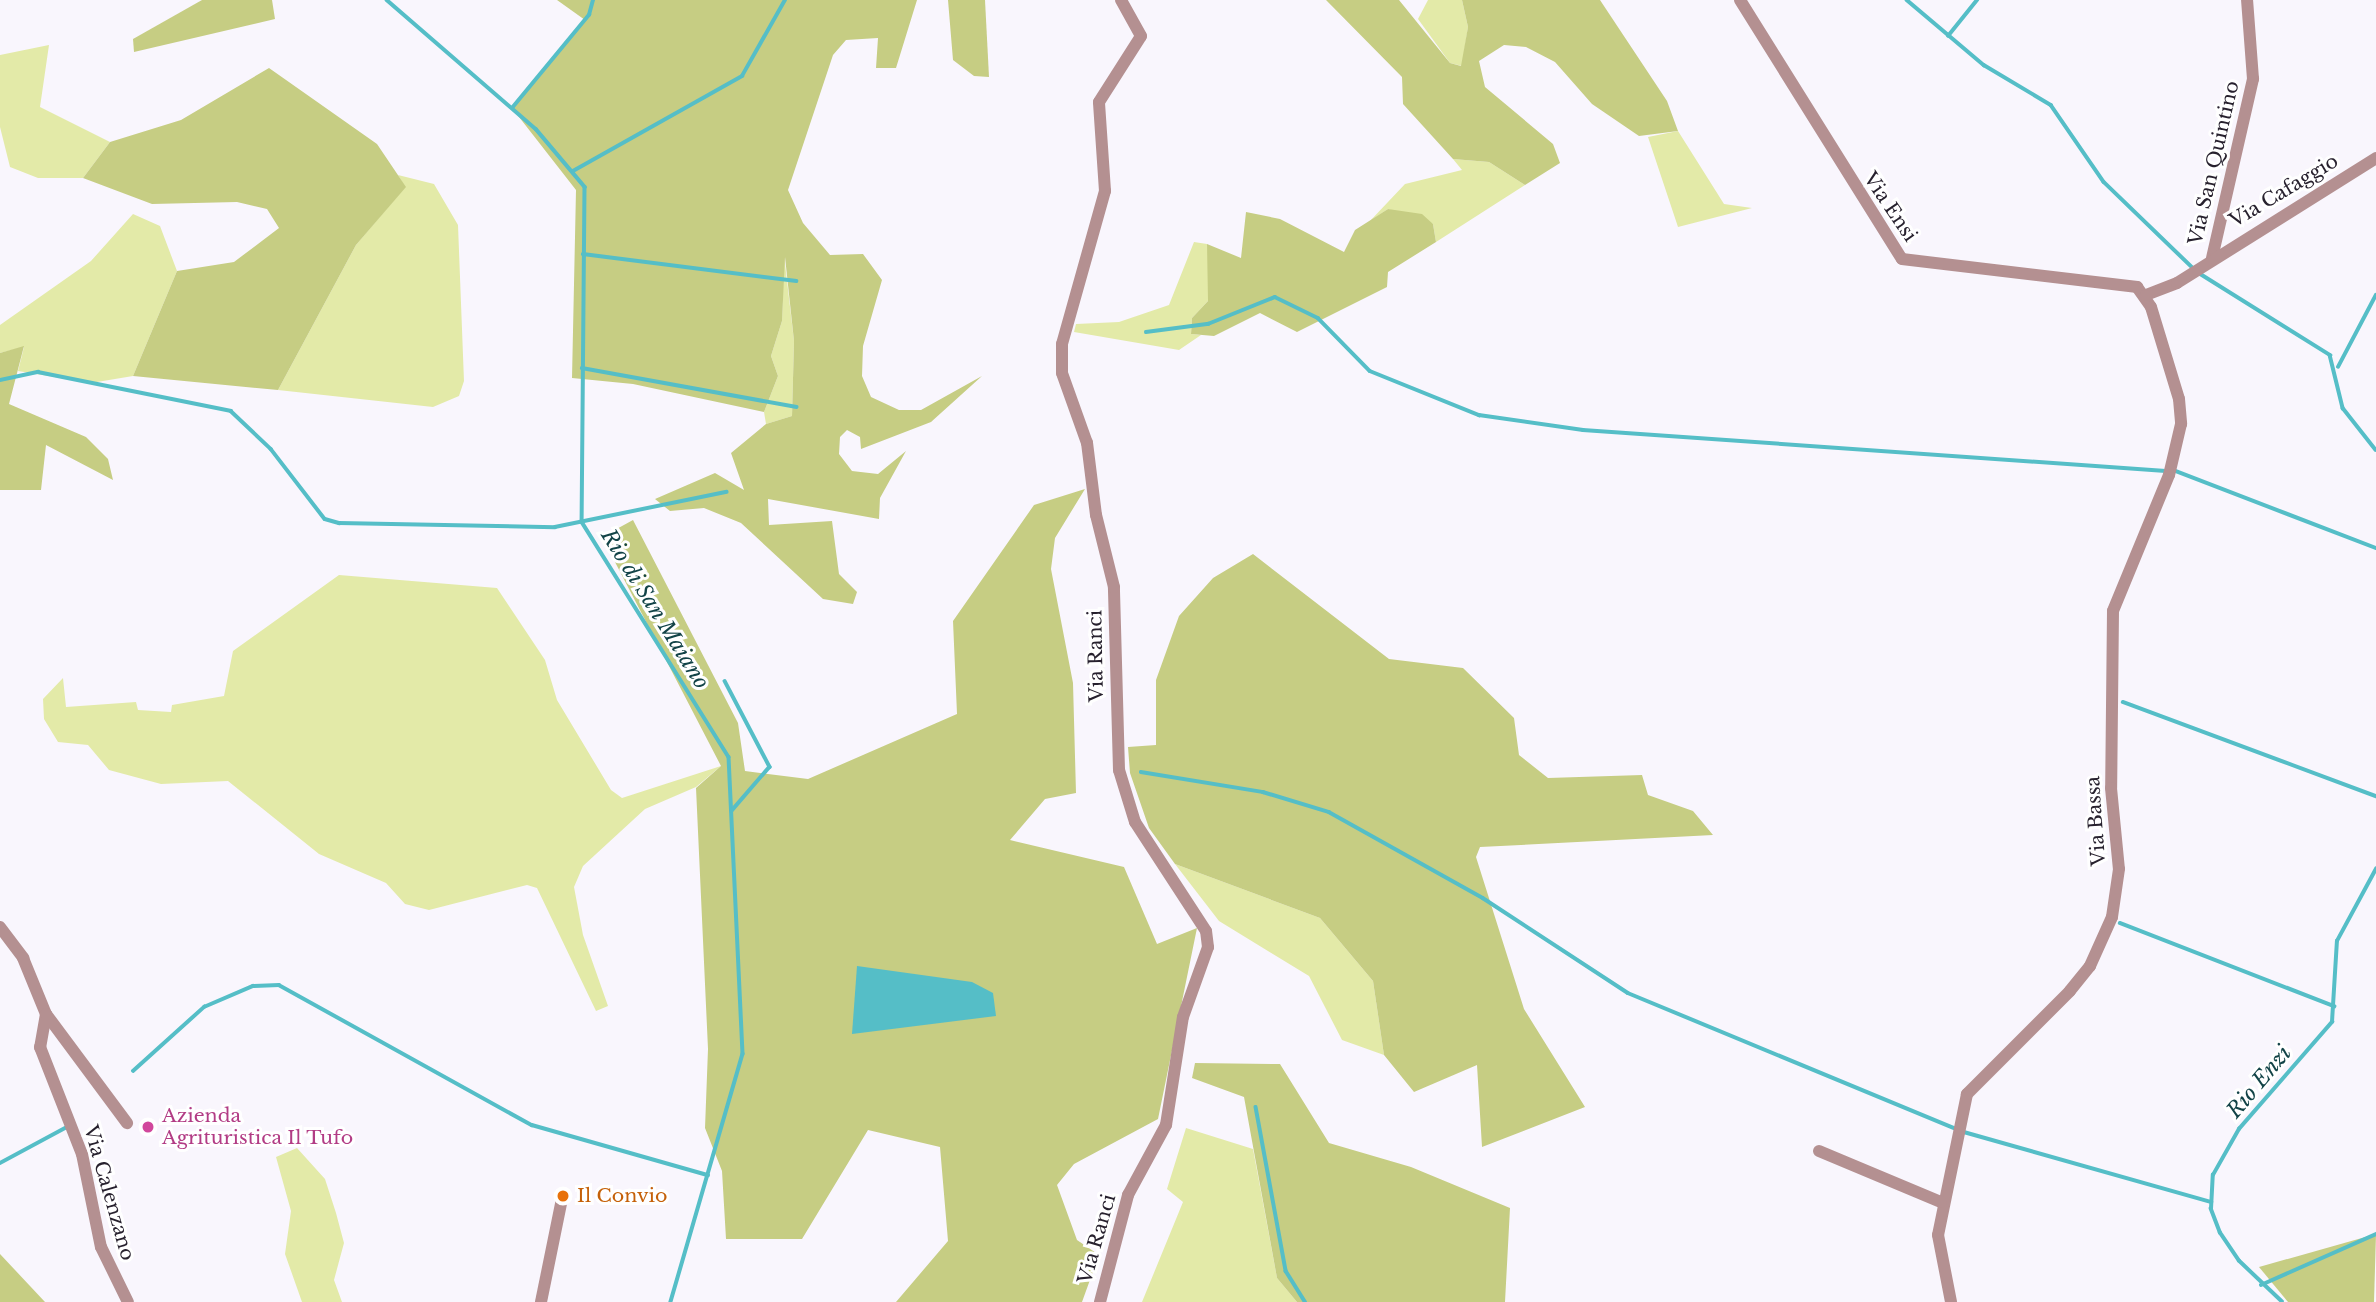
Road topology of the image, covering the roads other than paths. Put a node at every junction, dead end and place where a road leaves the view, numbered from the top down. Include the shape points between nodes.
1 (1121, 0) edge
2 (1740, 0) edge
3 (2246, 0) edge
4 (2376, 158) edge
5 (2208, 261) junction
6 (2146, 295) junction
7 (0, 927) edge
8 (46, 1014) junction
9 (127, 1123) dead end
10 (1819, 1151) dead end
11 (562, 1199) dead end
12 (1941, 1202) junction
13 (128, 1302) edge
14 (541, 1302) edge
15 (1100, 1302) edge
16 (1951, 1302) edge

1 - 15 street, Via Ranci via 1141,36 1099,102 1105,191 1062,344 1062,373 1087,443 1096,515 1114,587 1119,770 1135,822 1206,931 1208,947 1183,1017 1166,1125 1128,1195
2 - 6 street, Via Ensi via 1902,259 2110,279
3 - 5 street, Via San Quintino via 2253,79
4 - 5 street, Via Cafaggio
5 - 6 street, Via San Quintino
6 - 12 street, Via Bassa via 2179,398 2170,470 2113,611 2111,788 2119,869 2112,917 2090,967 1977,1081 1955,1129
7 - 8 street, Via Calenzano via 23,958
8 - 9 street, Via Calenzano
8 - 13 street, Via Calenzano via 40,1047 70,1125 101,1247
10 - 12 street
11 - 14 street
12 - 16 street, Via Bassa via 1940,1261

